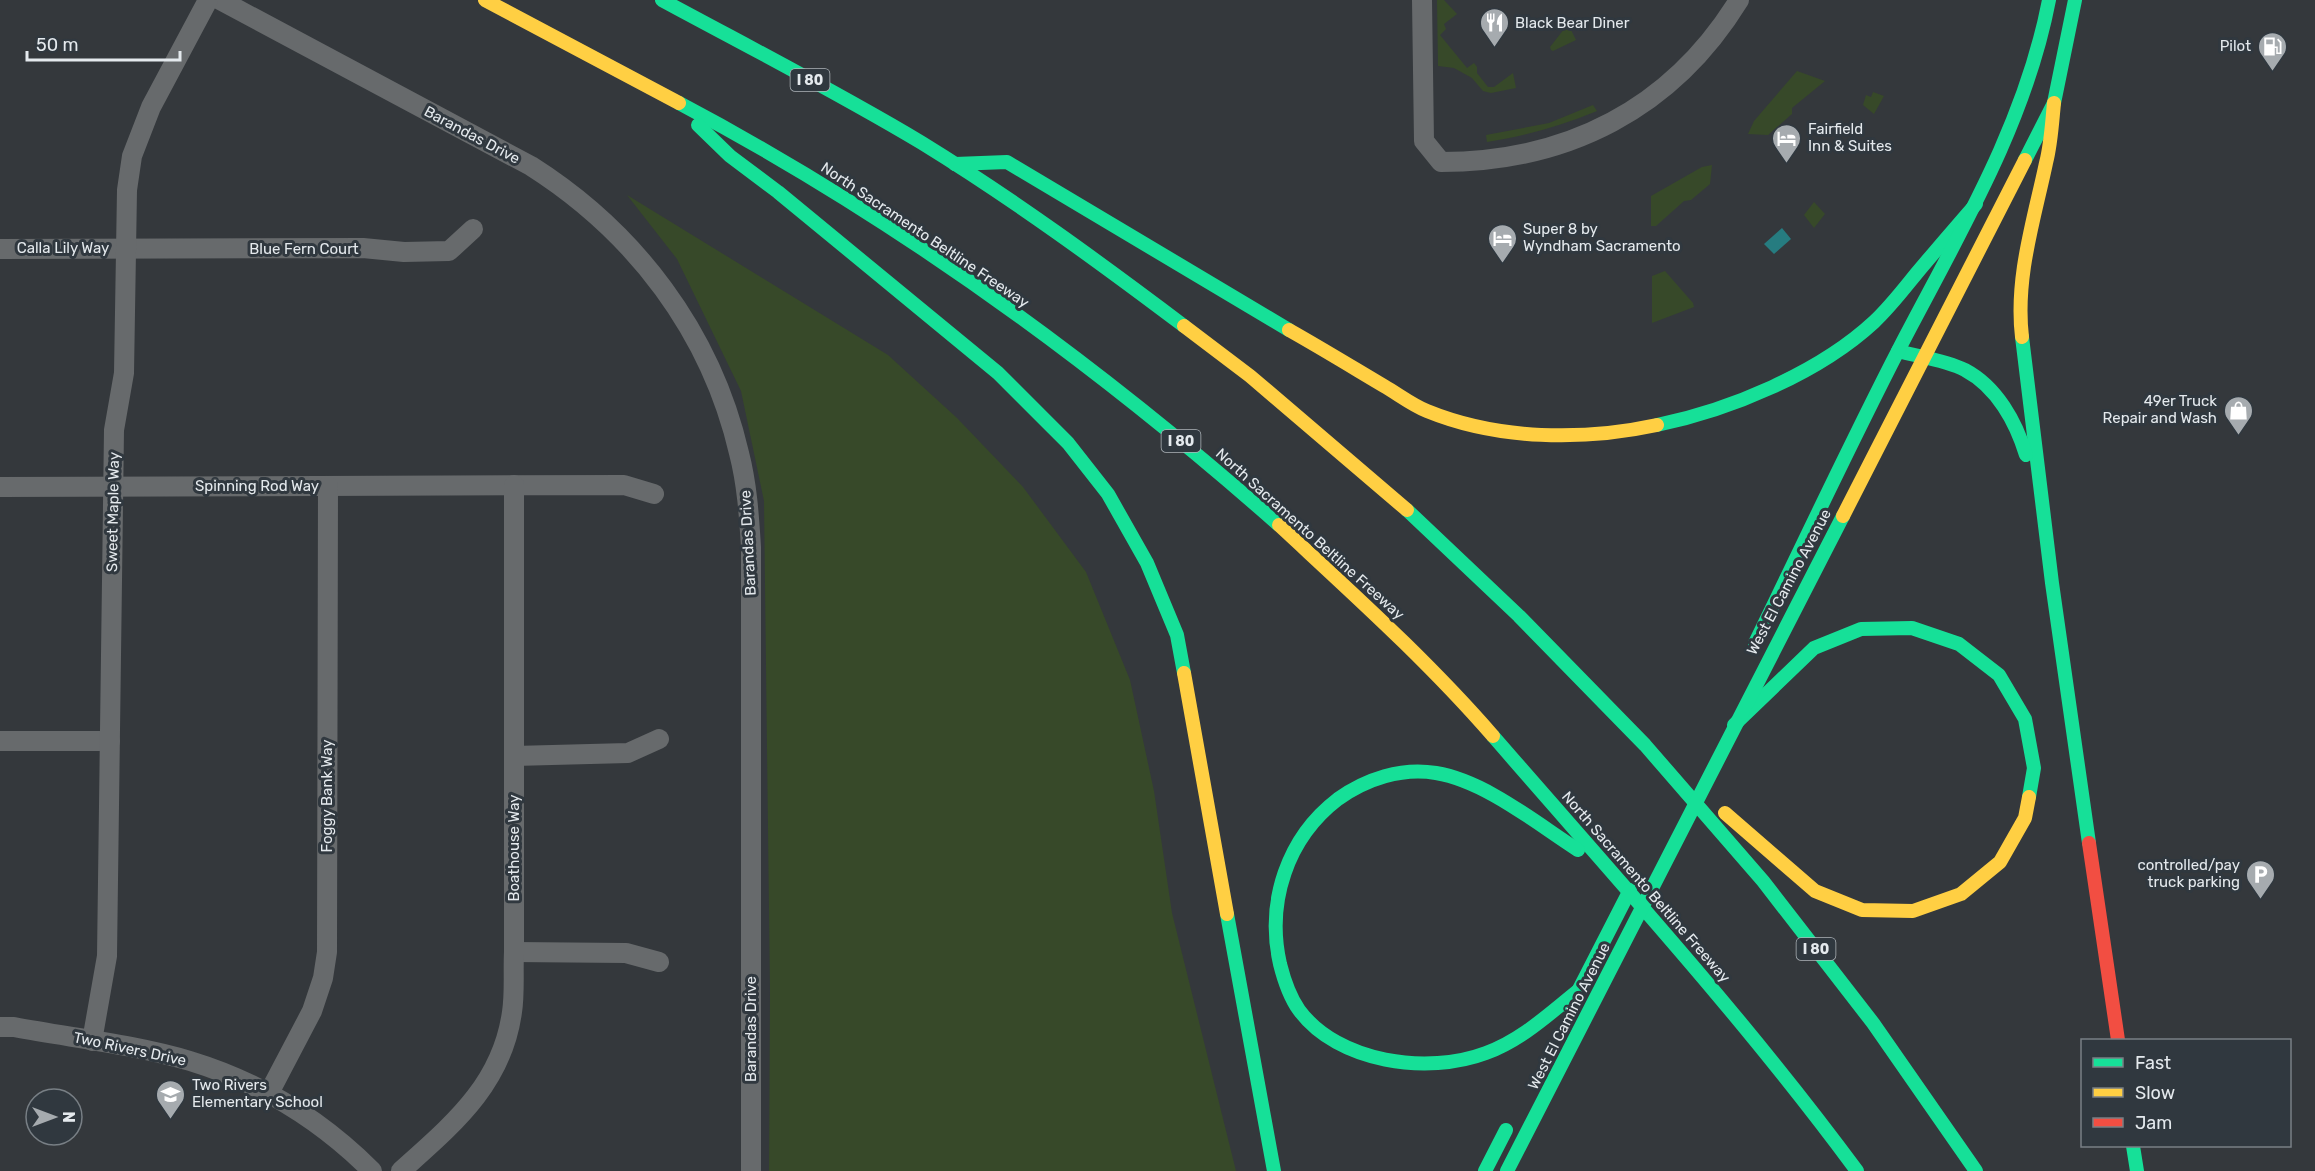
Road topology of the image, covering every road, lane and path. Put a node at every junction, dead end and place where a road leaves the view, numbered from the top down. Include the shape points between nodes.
1 (208, 0) edge
2 (220, 0) edge
3 (485, 0) edge
4 (662, 0) edge
5 (1422, 0) edge
6 (1739, 0) edge
7 (2049, 0) edge
8 (2075, 0) edge
9 (672, 100) junction
10 (2054, 104) junction
11 (956, 164) junction
12 (1976, 204) junction
13 (473, 229) dead end
14 (126, 248) junction
15 (0, 249) edge
16 (1898, 351) junction
17 (1925, 358) junction
18 (514, 485) junction
19 (112, 486) junction
20 (328, 486) junction
21 (0, 487) edge
22 (654, 495) dead end
23 (2052, 583) junction
24 (1750, 652) dead end
25 (1734, 725) junction
26 (1640, 739) junction
27 (658, 740) dead end
28 (0, 741) edge
29 (110, 741) junction
30 (514, 756) junction
31 (1687, 779) dead end
32 (1676, 800) dead end
33 (1614, 874) junction
34 (1634, 882) dead end
35 (514, 952) junction
36 (658, 962) dead end
37 (1579, 990) junction
38 (1562, 1022) dead end
39 (0, 1027) edge
40 (2118, 1039) edge
41 (93, 1041) junction
42 (269, 1093) junction
43 (1512, 1118) dead end
44 (2133, 1147) edge
45 (372, 1171) edge
46 (400, 1171) edge
47 (751, 1171) edge
48 (1274, 1171) edge
49 (1485, 1171) edge
50 (1507, 1171) edge
51 (1857, 1171) edge
52 (1976, 1171) edge
53 (2137, 1171) edge

1 - 14 street, Sweet Maple Way via 142,127 132,156
2 - 47 street, Barandas Drive via 558,183 629,245 660,282 705,356 739,453 751,547
3 - 9 main road, North Sacramento Beltline Freeway / I 80
4 - 11 main road, I 80 via 882,119
5 - 6 street via 1424,141 1441,162 1464,162 1542,151 1572,141 1650,100 1692,62
7 - 12 main road, West El Camino Avenue via 2015,119
8 - 10 main road, West El Camino Avenue
9 - 33 main road, North Sacramento Beltline Freeway / I 80 via 755,143 896,231 980,288 1181,441 1278,524 1402,642 1473,713
9 - 48 main road via 730,156 998,373 1068,443 1125,521 1148,563 1177,635
10 - 17 main road, West El Camino Avenue
10 - 23 main road via 2021,295 2021,333
11 - 12 main road via 1007,162 1426,411 1458,423 1536,435 1590,435 1678,422 1760,394 1807,370 1878,318
11 - 26 main road, I 80 via 1140,291 1321,435 1486,583
12 - 16 main road, West El Camino Avenue
13 - 14 street, Blue Fern Court via 448,251
14 - 15 street, Calla Lily Way
14 - 19 street, Sweet Maple Way via 126,344 114,430
16 - 17 main road
16 - 24 main road, West El Camino Avenue
17 - 23 main road via 1954,365 1990,387 2015,426 2026,452
17 - 25 main road, West El Camino Avenue
18 - 20 street, Spinning Rod Way
18 - 22 street, Spinning Rod Way via 624,485
18 - 30 street, Boathouse Way
19 - 20 street, Spinning Rod Way
19 - 21 street, Spinning Rod Way
19 - 29 street, Sweet Maple Way
20 - 42 street, Foggy Bank Way via 327,952 312,1011
23 - 40 main road
25 - 26 main road via 1814,648 1861,629 1912,628 1959,644 1999,675 2025,719 2034,768 2025,818 2000,862 1961,894 1913,911 1862,910 1815,891
25 - 50 main road, West El Camino Avenue
26 - 52 main road, I 80 via 1815,948
27 - 30 street via 628,753
28 - 29 street
29 - 41 street, Sweet Maple Way via 107,956
30 - 35 street, Boathouse Way
31 - 32 main road
33 - 37 main road via 1473,783 1454,776 1412,771 1362,783 1334,801 1302,835 1279,886 1275,942 1289,991 1303,1015 1349,1048 1401,1063 1434,1064 1474,1058 1521,1036
33 - 51 main road, North Sacramento Beltline Freeway / I 80 via 1746,1028
34 - 37 main road, West El Camino Avenue
35 - 36 street via 626,953
35 - 46 street, Boathouse Way via 512,1012 497,1063 481,1092 459,1118
37 - 38 main road, West El Camino Avenue
39 - 41 street, Two Rivers Drive
41 - 42 street, Two Rivers Drive via 188,1061
42 - 45 street, Two Rivers Drive via 325,1129
43 - 49 main road
44 - 53 main road

